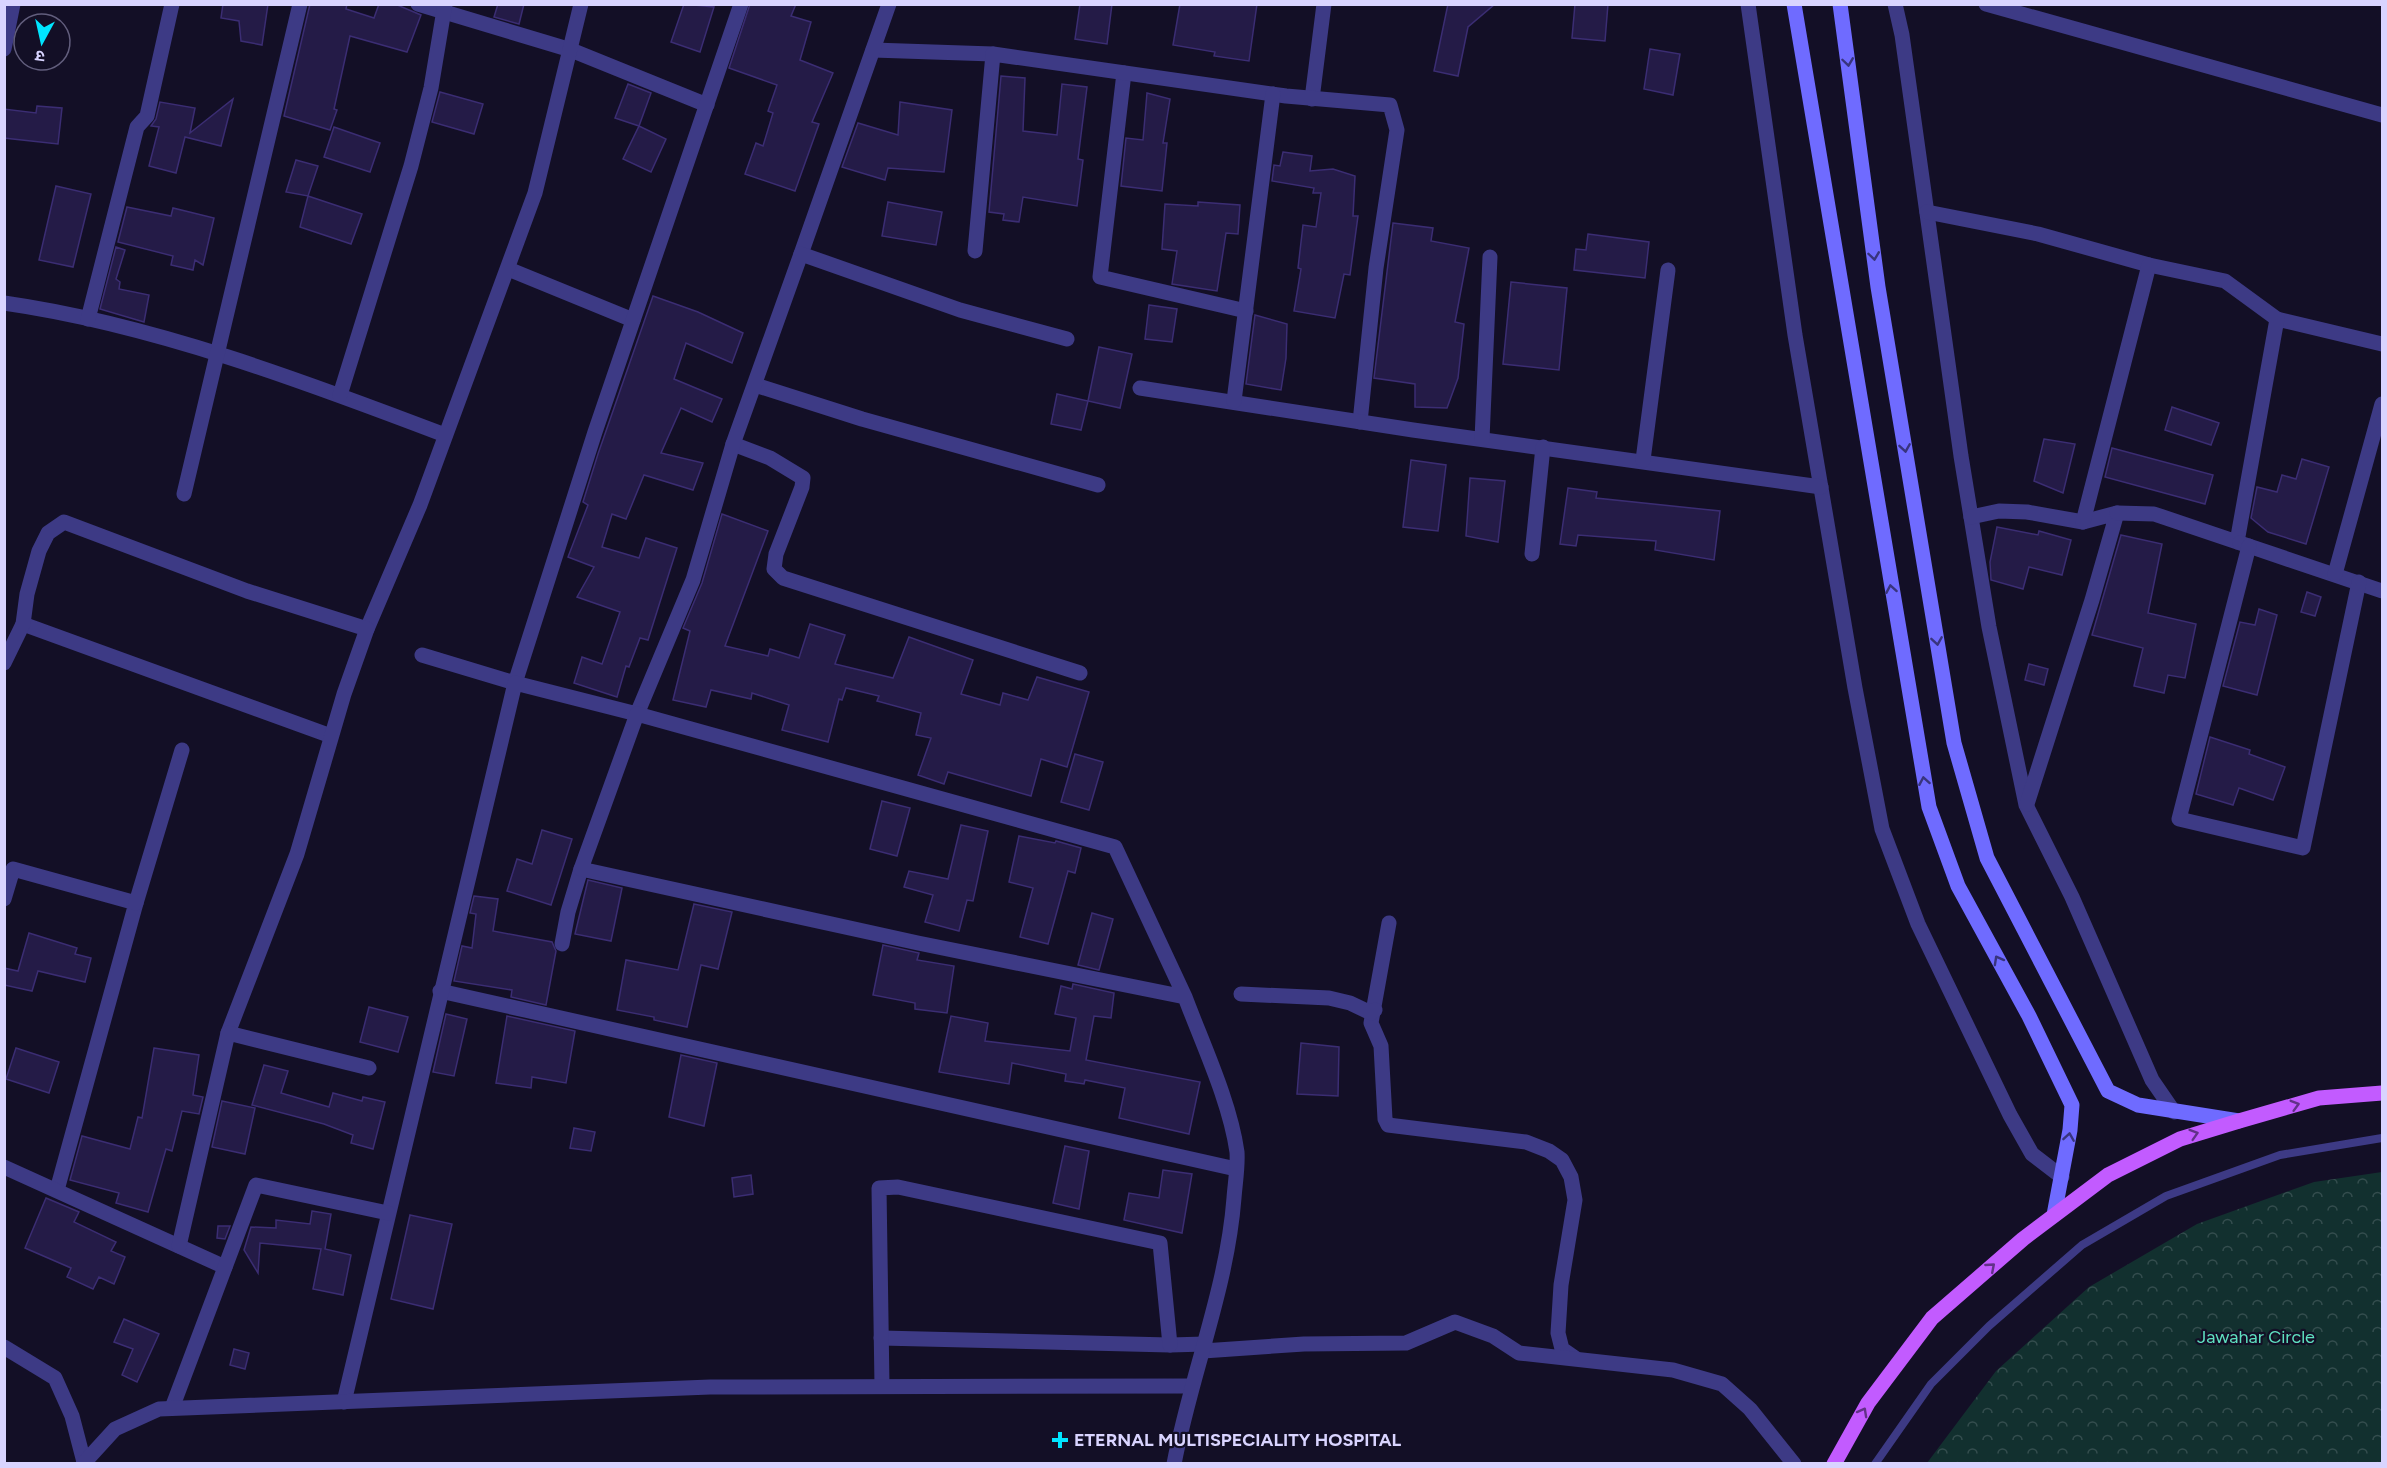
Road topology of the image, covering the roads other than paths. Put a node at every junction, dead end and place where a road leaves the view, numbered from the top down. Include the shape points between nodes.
1 (13, 4) edge
2 (172, 4) edge
3 (300, 4) edge
4 (418, 4) edge
5 (581, 4) edge
6 (741, 4) edge
7 (889, 4) edge
8 (1324, 4) edge
9 (1748, 4) edge
10 (1794, 4) edge
11 (1840, 4) edge
12 (1895, 4) edge
13 (1986, 4) edge
14 (444, 8) edge
15 (4, 49) edge
16 (571, 50) junction
17 (873, 50) junction
18 (993, 54) junction
19 (1124, 73) junction
20 (1273, 94) junction
21 (1312, 99) junction
22 (707, 105) junction
23 (2382, 114) edge
24 (1927, 212) junction
25 (975, 251) dead end
26 (801, 254) junction
27 (1490, 257) dead end
28 (2149, 265) junction
29 (508, 269) junction
30 (1668, 270) dead end
31 (4, 303) edge
32 (1246, 311) junction
33 (88, 319) junction
34 (2277, 319) junction
35 (633, 320) junction
36 (1067, 339) dead end
37 (2382, 344) edge
38 (218, 354) junction
39 (755, 385) junction
40 (1140, 388) dead end
41 (340, 395) junction
42 (1234, 401) junction
43 (2382, 404) edge
44 (1360, 422) junction
45 (445, 435) junction
46 (1482, 439) junction
47 (733, 444) junction
48 (1543, 447) junction
49 (1643, 460) junction
50 (1098, 485) dead end
51 (1821, 487) junction
52 (184, 494) dead end
53 (2117, 513) junction
54 (1971, 517) junction
55 (2083, 522) junction
56 (2243, 544) junction
57 (1532, 554) dead end
58 (2335, 574) junction
59 (2359, 582) junction
60 (2382, 591) edge
61 (23, 624) junction
62 (367, 629) junction
63 (423, 655) dead end
64 (4, 663) edge
65 (1080, 673) dead end
66 (515, 683) junction
67 (638, 714) junction
68 (331, 736) junction
69 (182, 750) dead end
70 (2026, 805) junction
71 (9, 868) edge
72 (581, 868) junction
73 (4, 899) edge
74 (136, 903) junction
75 (1389, 923) dead end
76 (561, 944) dead end
77 (440, 991) junction
78 (1241, 994) dead end
79 (1185, 997) junction
80 (1375, 1010) junction
81 (228, 1033) junction
82 (369, 1068) dead end
83 (2382, 1093) edge
84 (2174, 1112) junction
85 (2239, 1121) junction
86 (2382, 1137) edge
87 (4, 1167) edge
88 (1236, 1169) junction
89 (2062, 1177) junction
90 (57, 1190) junction
91 (388, 1213) junction
92 (2054, 1215) junction
93 (179, 1246) junction
94 (225, 1267) junction
95 (881, 1338) junction
96 (1170, 1345) junction
97 (4, 1347) edge
98 (1204, 1348) junction
99 (1575, 1358) junction
100 (882, 1386) junction
101 (1191, 1386) junction
102 (344, 1402) junction
103 (172, 1408) junction
104 (84, 1463) edge
105 (1174, 1464) edge
106 (1794, 1464) edge
107 (1834, 1464) edge
108 (1875, 1464) edge

1 - 15 street
2 - 33 street via 147,116 137,127
3 - 38 street
4 - 14 street
5 - 16 street
6 - 22 street
7 - 17 street
8 - 21 street
9 - 51 street
89 -> 10 street via 2072,1105 1958,886 1929,807
11 -> 84 street via 1878,287 1954,743 1987,858 2108,1091 2138,1105
12 - 24 street
13 - 23 street
14 - 16 street
14 - 41 street via 431,88 411,166
16 - 22 street
16 - 29 street via 535,193
17 - 18 street
17 - 26 street
18 - 19 street
18 - 25 street
19 - 20 street
19 - 32 street via 1100,278
20 - 21 street
20 - 32 street
21 - 44 street via 1390,105 1397,130 1376,268
22 - 35 street
24 - 28 street via 2015,229
24 - 54 street
26 - 36 street via 960,310
26 - 39 street
27 - 46 street
28 - 34 street via 2224,281
28 - 55 street
29 - 35 street
29 - 45 street
30 - 49 street
31 - 33 street
32 - 42 street
33 - 38 street
34 - 37 street
34 - 56 street
35 - 66 street
38 - 41 street
38 - 52 street
39 - 47 street
39 - 50 street
40 - 42 street
41 - 45 street
42 - 44 street
43 - 58 street
44 - 46 street
45 - 62 street
46 - 48 street
47 - 65 street via 770,458 803,478 776,554 774,569 783,578
47 - 67 street via 693,580
48 - 49 street
48 - 57 street
49 - 51 street
51 - 89 street via 1882,829 1918,924 2010,1115 2032,1154
53 - 55 street
53 - 56 street via 2154,514
53 - 70 street
54 - 55 street via 1999,511 2027,512
54 - 70 street
56 - 58 street
56 - 59 street via 2179,819 2303,848
58 - 59 street
59 - 60 street
61 - 62 street via 39,551 48,533 64,522 247,591
61 - 64 street
61 - 68 street
62 - 68 street
63 - 66 street
66 - 67 street
66 - 77 street
67 - 72 street
67 - 79 street via 1114,848
68 - 81 street via 297,854
69 - 74 street
70 - 84 street via 2072,897 2152,1080
71 - 73 street
71 - 74 street
72 - 76 street
72 - 79 street
74 - 90 street
75 - 80 street
77 - 88 street
77 - 91 street
78 - 80 street via 1329,998 1371,1013
79 - 88 street via 1219,1088 1237,1153
80 - 99 street via 1371,1023 1381,1046 1388,1125 1516,1140 1549,1151 1562,1160 1571,1177 1575,1200 1561,1285 1558,1333 1563,1349
81 - 82 street
81 - 93 street
85 -> 83 main road via 2319,1098
84 - 85 street
92 -> 85 main road via 2108,1174 2180,1139
86 - 108 lane via 2280,1155 2166,1197 2082,1245 1989,1326 1931,1384
87 - 90 street
88 - 98 street via 1231,1236
89 - 92 street
90 - 93 street
91 - 94 street via 256,1185
91 - 102 street
107 -> 92 main road via 1868,1403 1932,1318
93 - 94 street
94 - 103 street
95 - 96 street
95 - 96 street via 879,1188 898,1187 1160,1243
95 - 100 street
96 - 98 street
97 - 104 street via 56,1378 72,1416
98 - 99 street via 1406,1343 1455,1322 1493,1336 1519,1353
98 - 101 street
99 - 106 street via 1673,1370 1722,1384 1743,1402
100 - 101 street
100 - 102 street via 710,1387
101 - 105 street
102 - 103 street
103 - 104 street via 159,1409 115,1429

